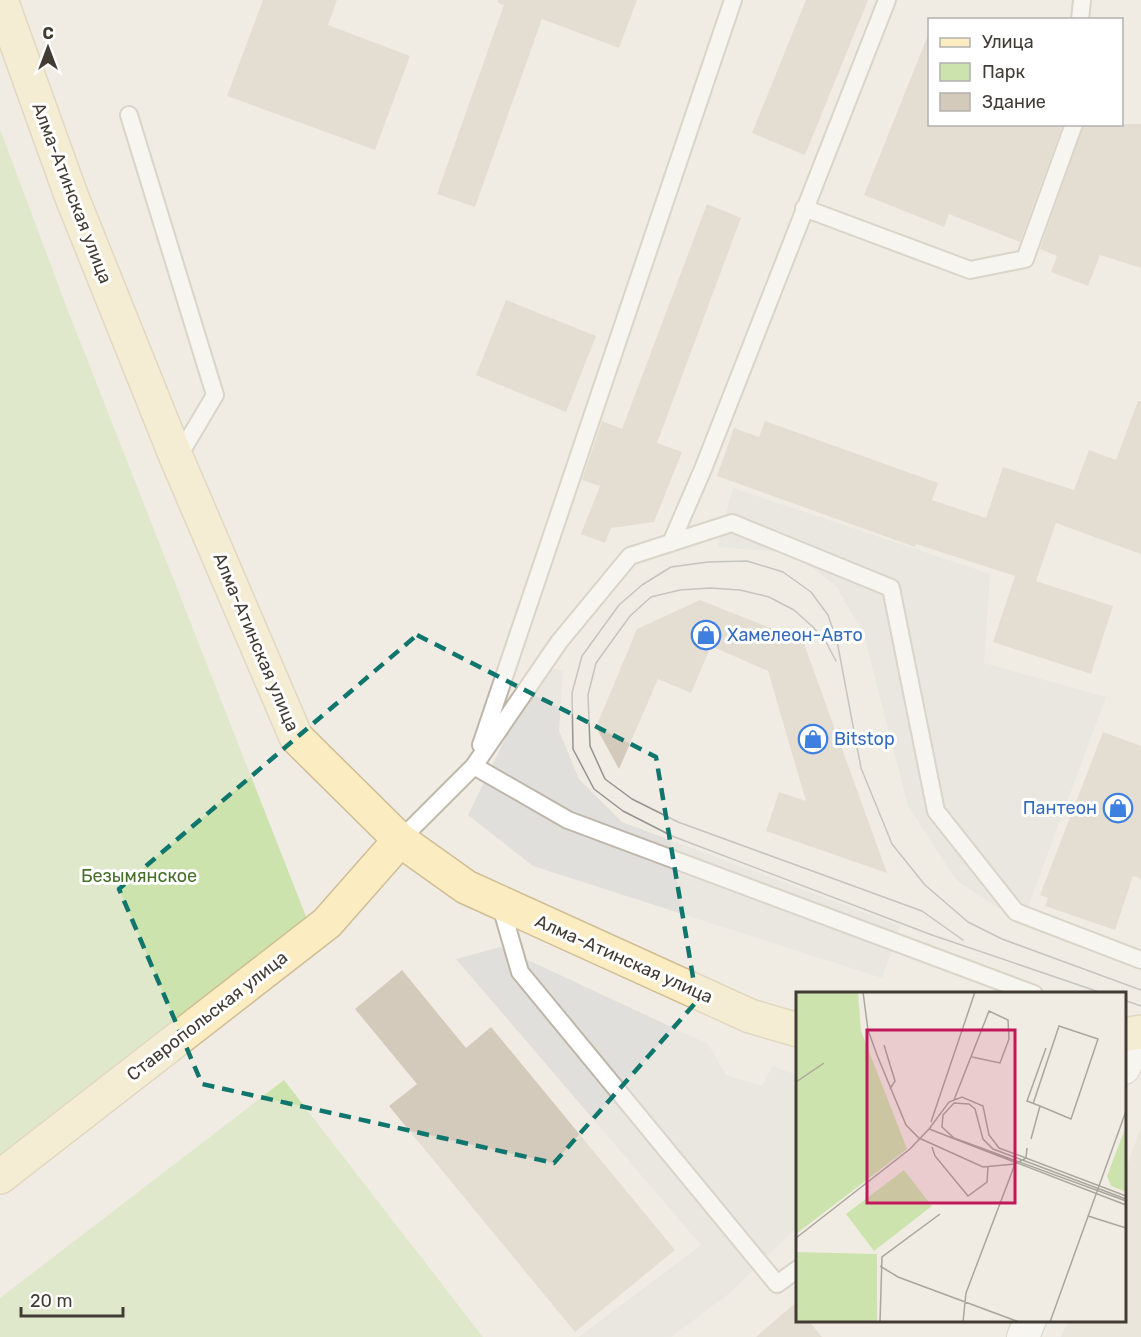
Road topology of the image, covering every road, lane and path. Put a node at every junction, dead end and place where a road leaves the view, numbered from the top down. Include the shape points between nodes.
1 (2, 0) edge
2 (733, 0) edge
3 (887, 0) edge
4 (1082, 0) edge
5 (1080, 18) edge
6 (129, 115) dead end
7 (1073, 126) edge
8 (804, 208) junction
9 (177, 459) junction
10 (671, 543) junction
11 (474, 766) junction
12 (400, 840) junction
13 (500, 903) junction
14 (1141, 960) edge
15 (1031, 992) edge
16 (796, 1029) edge
17 (1134, 1033) edge
18 (1126, 1064) edge
19 (0, 1177) edge
20 (796, 1270) edge
21 (1029, 1322) edge
22 (1023, 1337) edge

1 - 9 street, Алма-Атинская улица via 71,195
2 - 11 lane
3 - 8 lane
4 - 5 lane
6 - 9 lane via 215,395
7 - 8 lane via 1025,260 970,270
8 - 10 lane via 704,469
9 - 12 street, Алма-Атинская улица via 296,737
10 - 11 lane via 630,556 559,642
10 - 14 lane via 732,523 891,588 936,812 1016,912
11 - 12 lane
11 - 15 lane via 568,820
12 - 13 street, Алма-Атинская улица via 466,887
12 - 19 street, Ставропольская улица via 327,923
13 - 16 street, Алма-Атинская улица via 750,1016
13 - 20 lane via 520,972 777,1284
17 - 18 street
21 - 22 street

